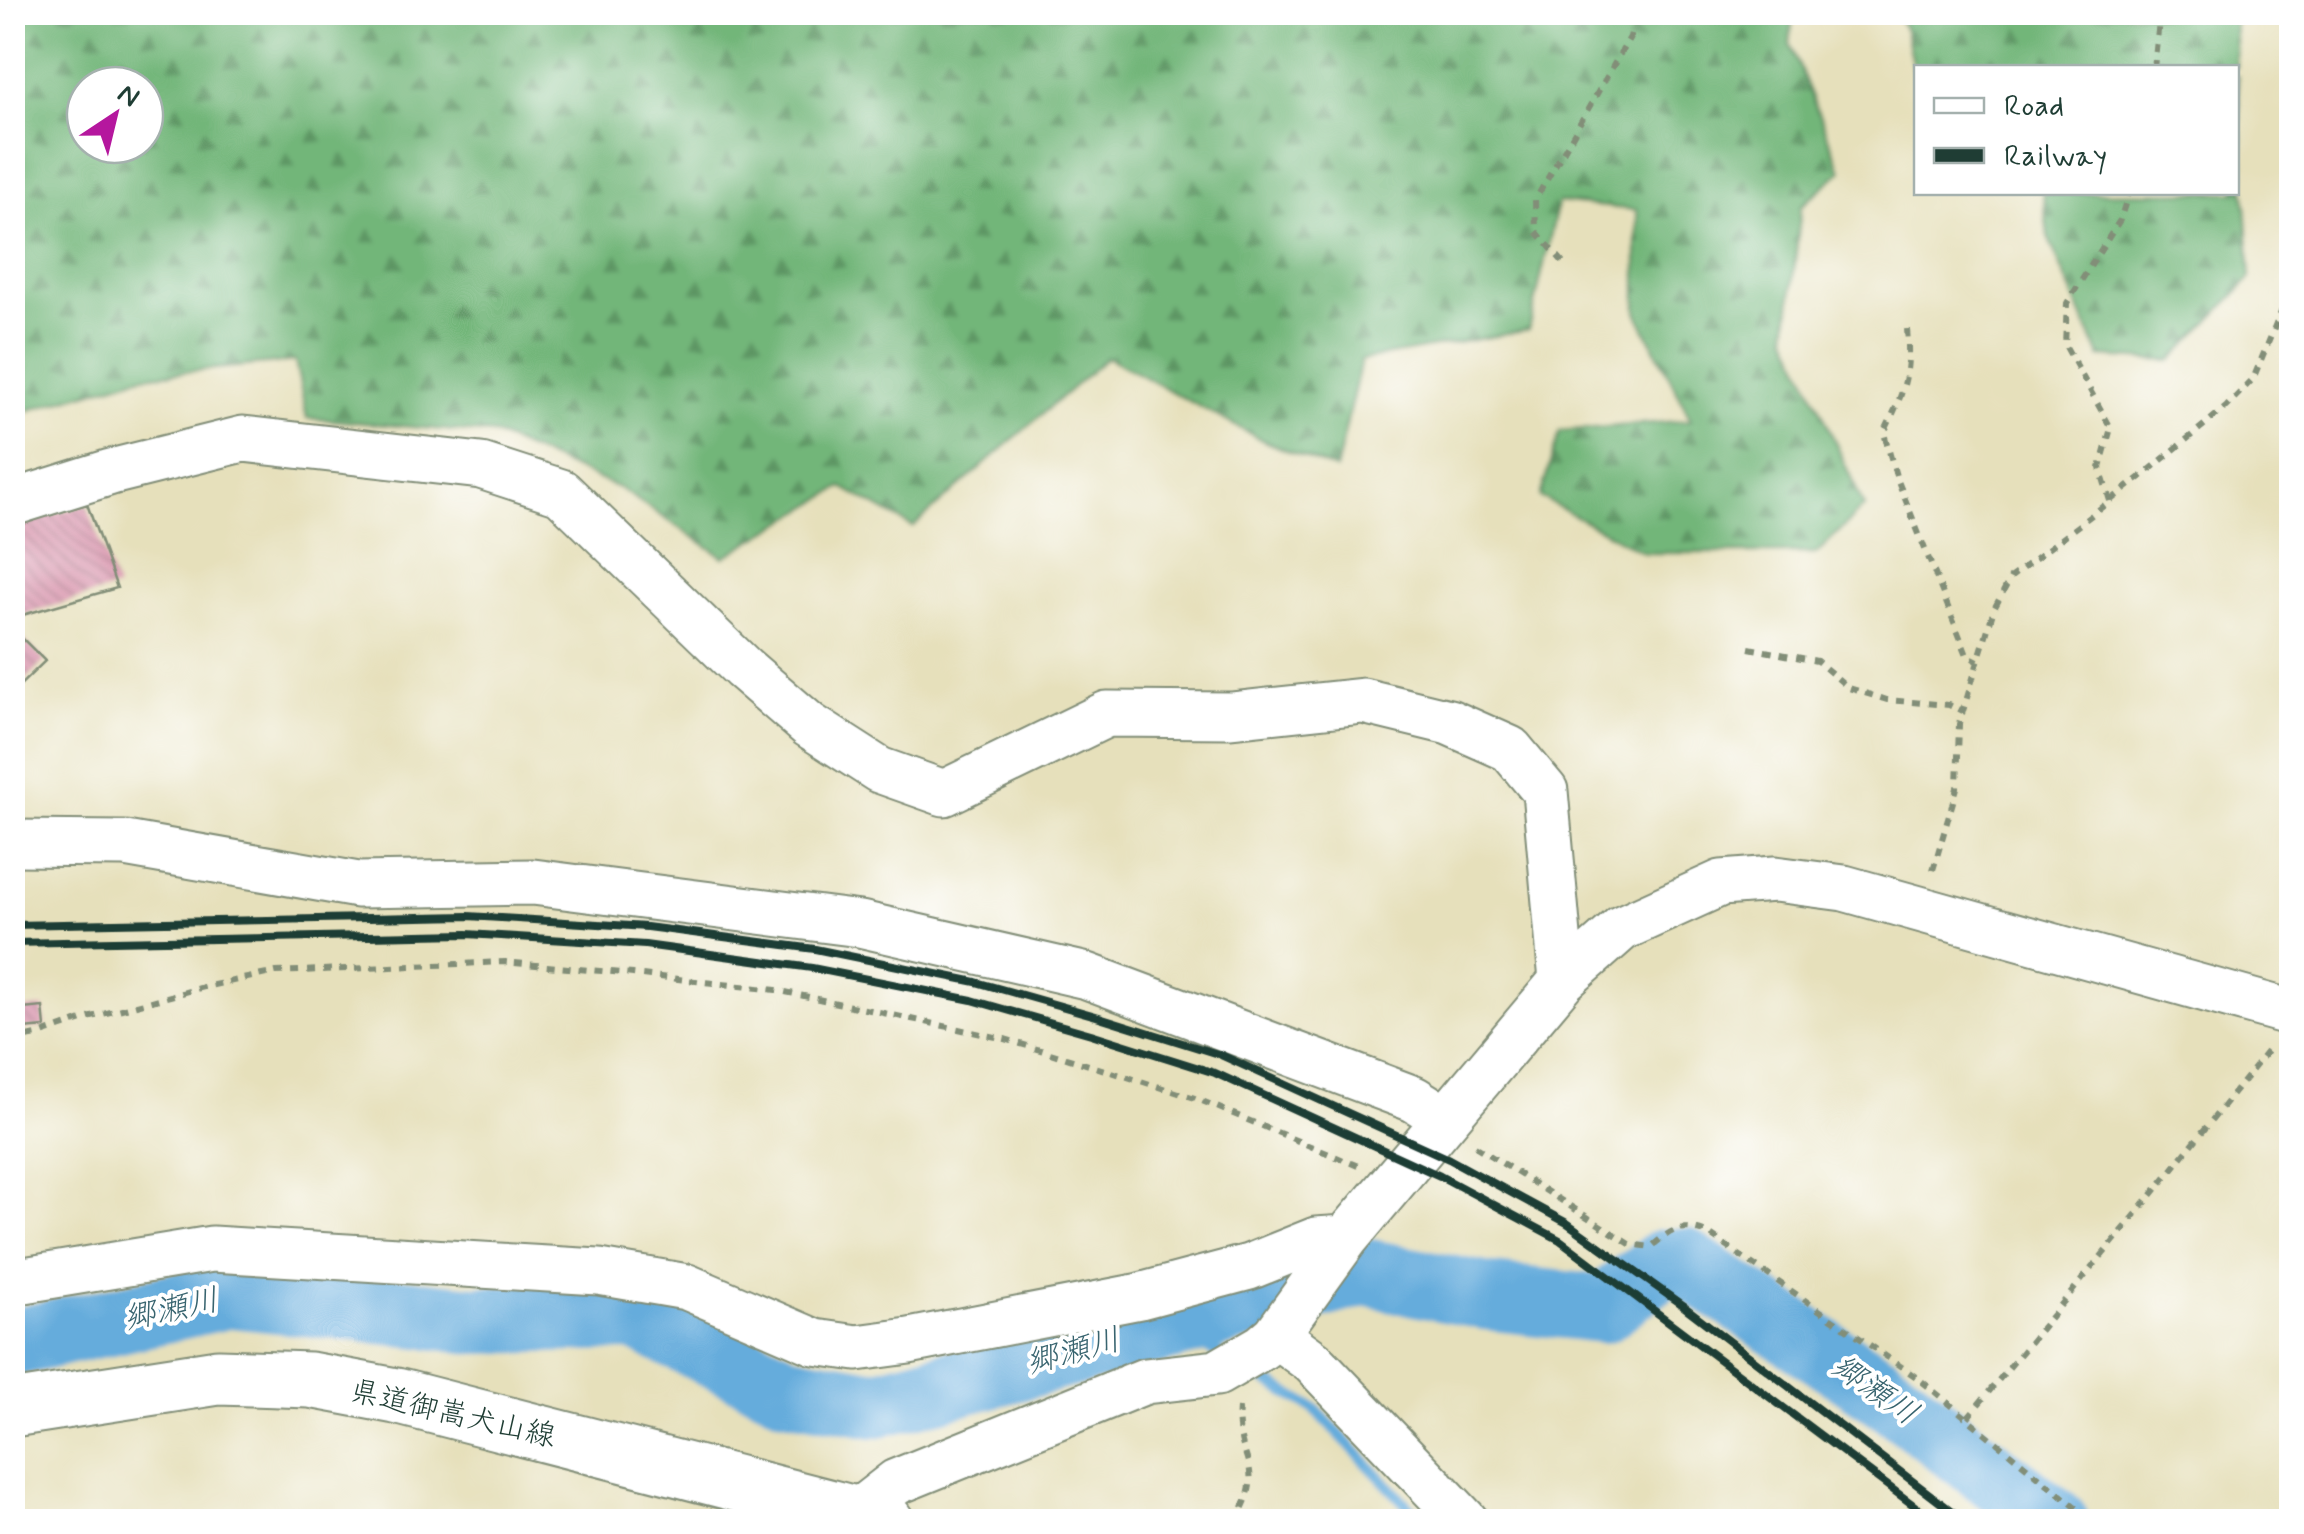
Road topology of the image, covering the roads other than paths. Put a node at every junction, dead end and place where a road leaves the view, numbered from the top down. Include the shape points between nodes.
1 (12, 503) edge
2 (12, 843) edge
3 (1562, 981) junction
4 (2283, 1010) edge
5 (1442, 1123) junction
6 (1340, 1245) junction
7 (12, 1282) edge
8 (1269, 1341) junction
9 (13, 1408) edge
10 (871, 1518) edge
11 (1466, 1522) edge

1 - 3 street via 244,439 481,466 561,492 809,725 879,770 944,793 1107,714 1231,715 1364,701 1449,722 1510,749 1546,791
2 - 5 street via 124,844 358,884 533,882 860,924 1087,976 1414,1099
3 - 4 street via 1622,928 1721,883 1775,879 1844,888
3 - 5 street
5 - 6 street
6 - 7 street via 1316,1240 1249,1267 1140,1296 858,1348 815,1342 687,1286 599,1272 212,1249
6 - 8 street
8 - 10 street via 1216,1374 1146,1381 896,1482
8 - 11 street via 1313,1362
9 - 10 main road, 県道御嵩犬山線 via 218,1378 310,1380 396,1396

